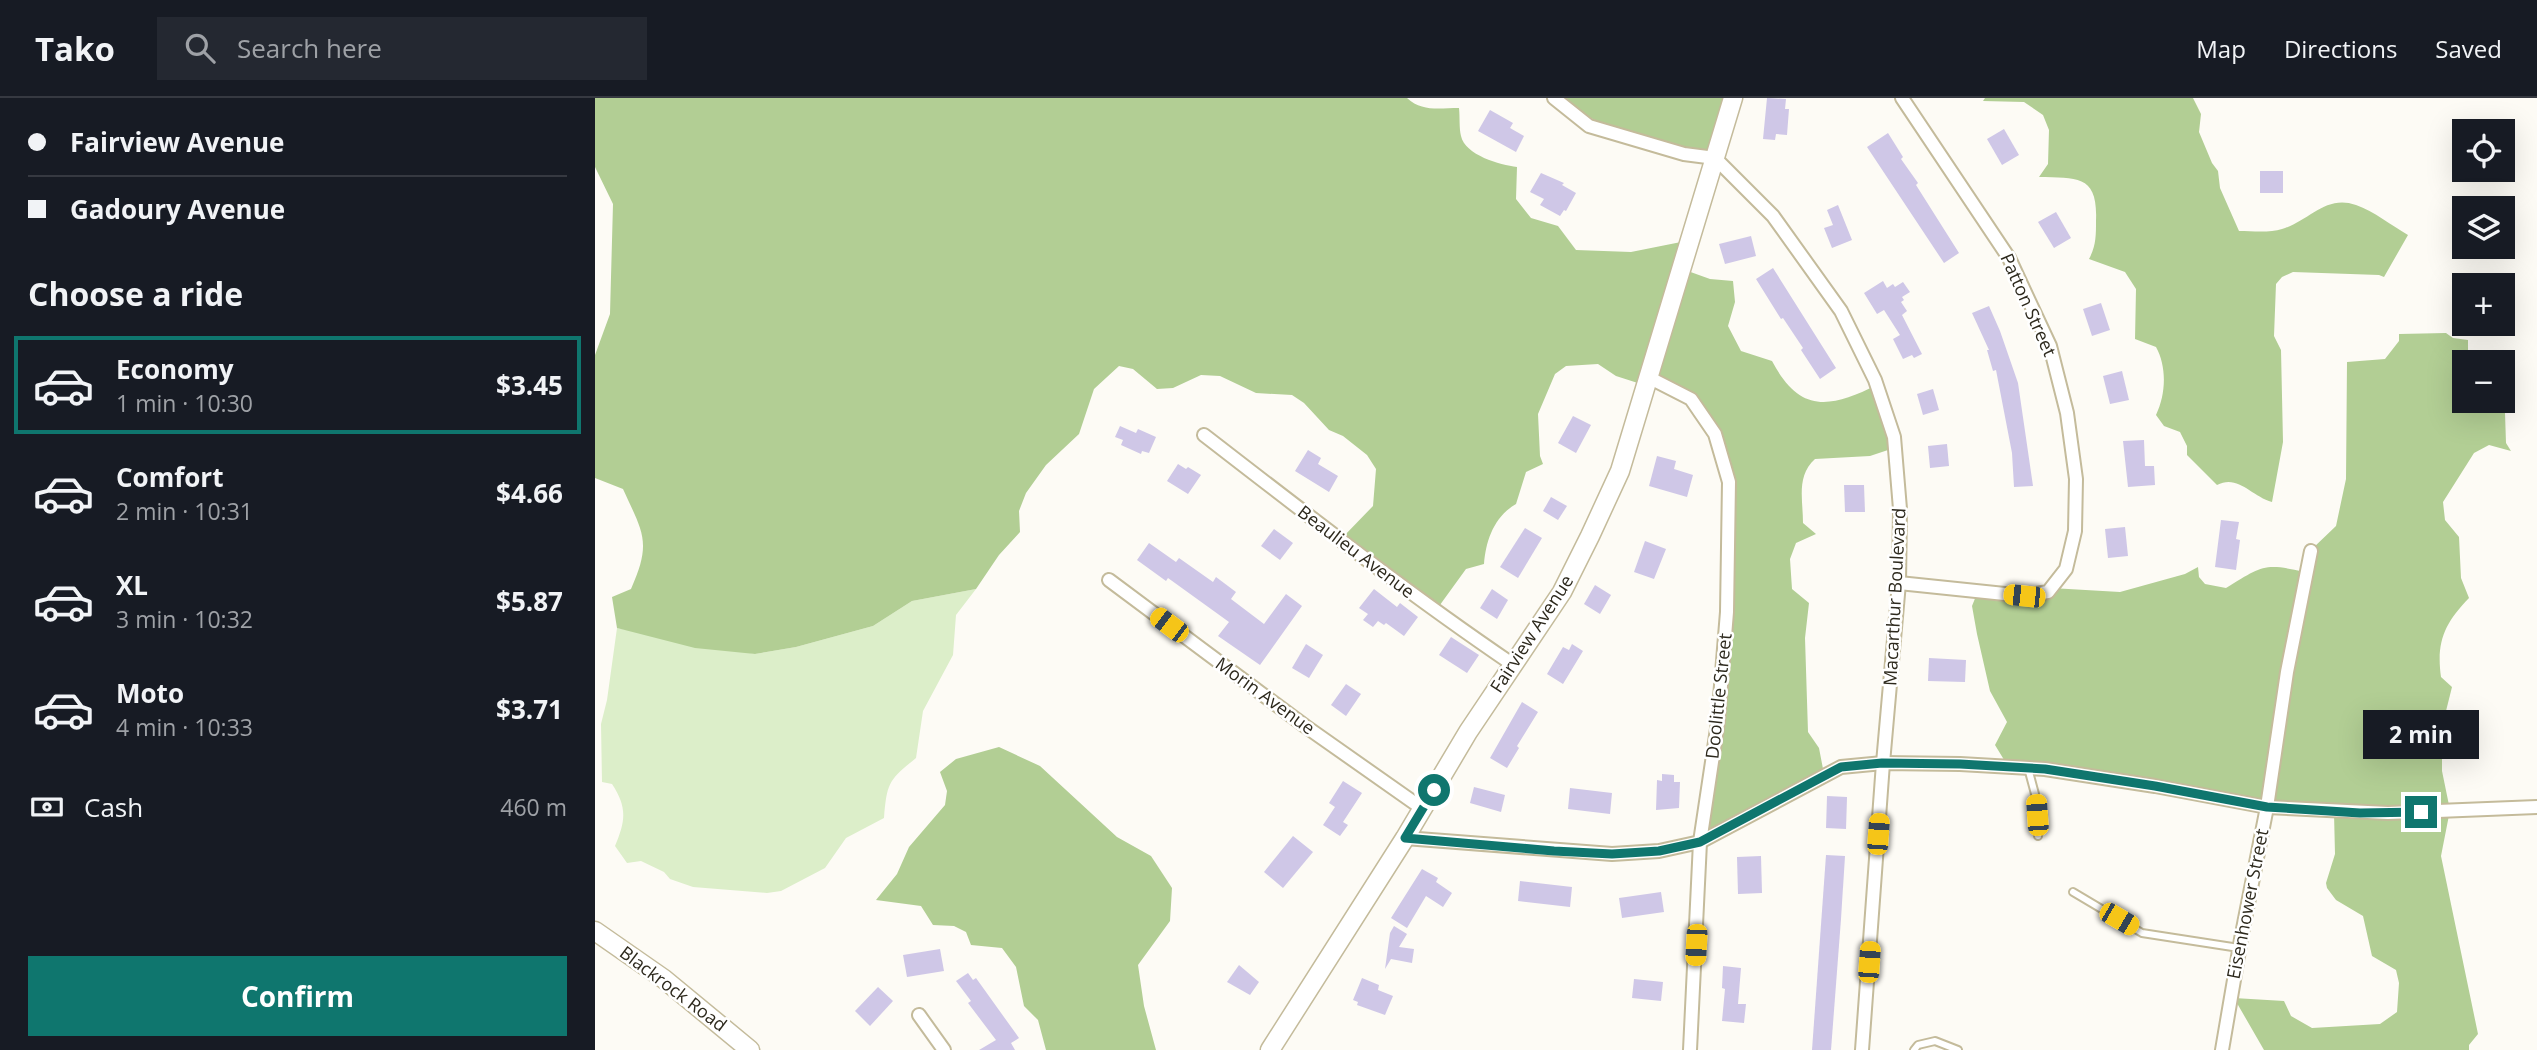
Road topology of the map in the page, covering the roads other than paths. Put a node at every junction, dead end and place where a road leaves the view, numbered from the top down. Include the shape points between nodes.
1 (1554, 98) edge
2 (1733, 98) edge
3 (1902, 98) edge
4 (1715, 158) junction
5 (1648, 377) junction
6 (1204, 435) dead end
7 (2311, 551) dead end
8 (1109, 580) dead end
9 (1899, 583) junction
10 (1512, 664) junction
11 (1882, 763) junction
12 (2028, 768) junction
13 (2267, 807) junction
14 (2537, 807) edge
15 (1423, 809) junction
16 (2038, 836) dead end
17 (1405, 838) junction
18 (1700, 842) junction
19 (2073, 892) dead end
20 (595, 931) edge
21 (2239, 948) junction
22 (919, 1015) dead end
23 (750, 1050) edge
24 (944, 1050) edge
25 (1270, 1050) edge
26 (1689, 1050) edge
27 (1862, 1050) edge
28 (1914, 1050) edge
29 (1958, 1050) edge
30 (2222, 1050) edge

1 - 4 street via 1589,126 1684,154
2 - 4 main road, Fairview Avenue
3 - 9 street, Patton Street via 2009,258 2049,346 2067,413 2076,480 2066,569 2048,592 2024,596
4 - 5 main road, Fairview Avenue
4 - 9 street, Macarthur Boulevard via 1773,216 1841,312 1875,380 1894,437 1900,509
5 - 10 main road, Fairview Avenue via 1620,471 1590,536 1562,592
5 - 18 street, Doolittle Street via 1692,399 1715,434 1729,482 1726,626 1718,722
6 - 10 street, Beaulieu Avenue via 1373,567
7 - 13 street, Eisenhower Street
8 - 15 street, Morin Avenue
9 - 11 street, Macarthur Boulevard
10 - 15 main road, Fairview Avenue
11 - 12 street
11 - 18 street via 1841,767
11 - 27 street, Macarthur Boulevard
12 - 13 street
12 - 16 lane
13 - 14 street via 2388,813
13 - 21 street, Eisenhower Street
15 - 17 main road, Fairview Avenue
17 - 18 street via 1612,854
17 - 25 main road, Fairview Avenue
18 - 26 street, Doolittle Street
19 - 21 lane via 2142,933
20 - 23 main road, Blackrock Road via 664,979
21 - 30 street, Eisenhower Street
22 - 24 street
28 - 29 lane via 1935,1041

